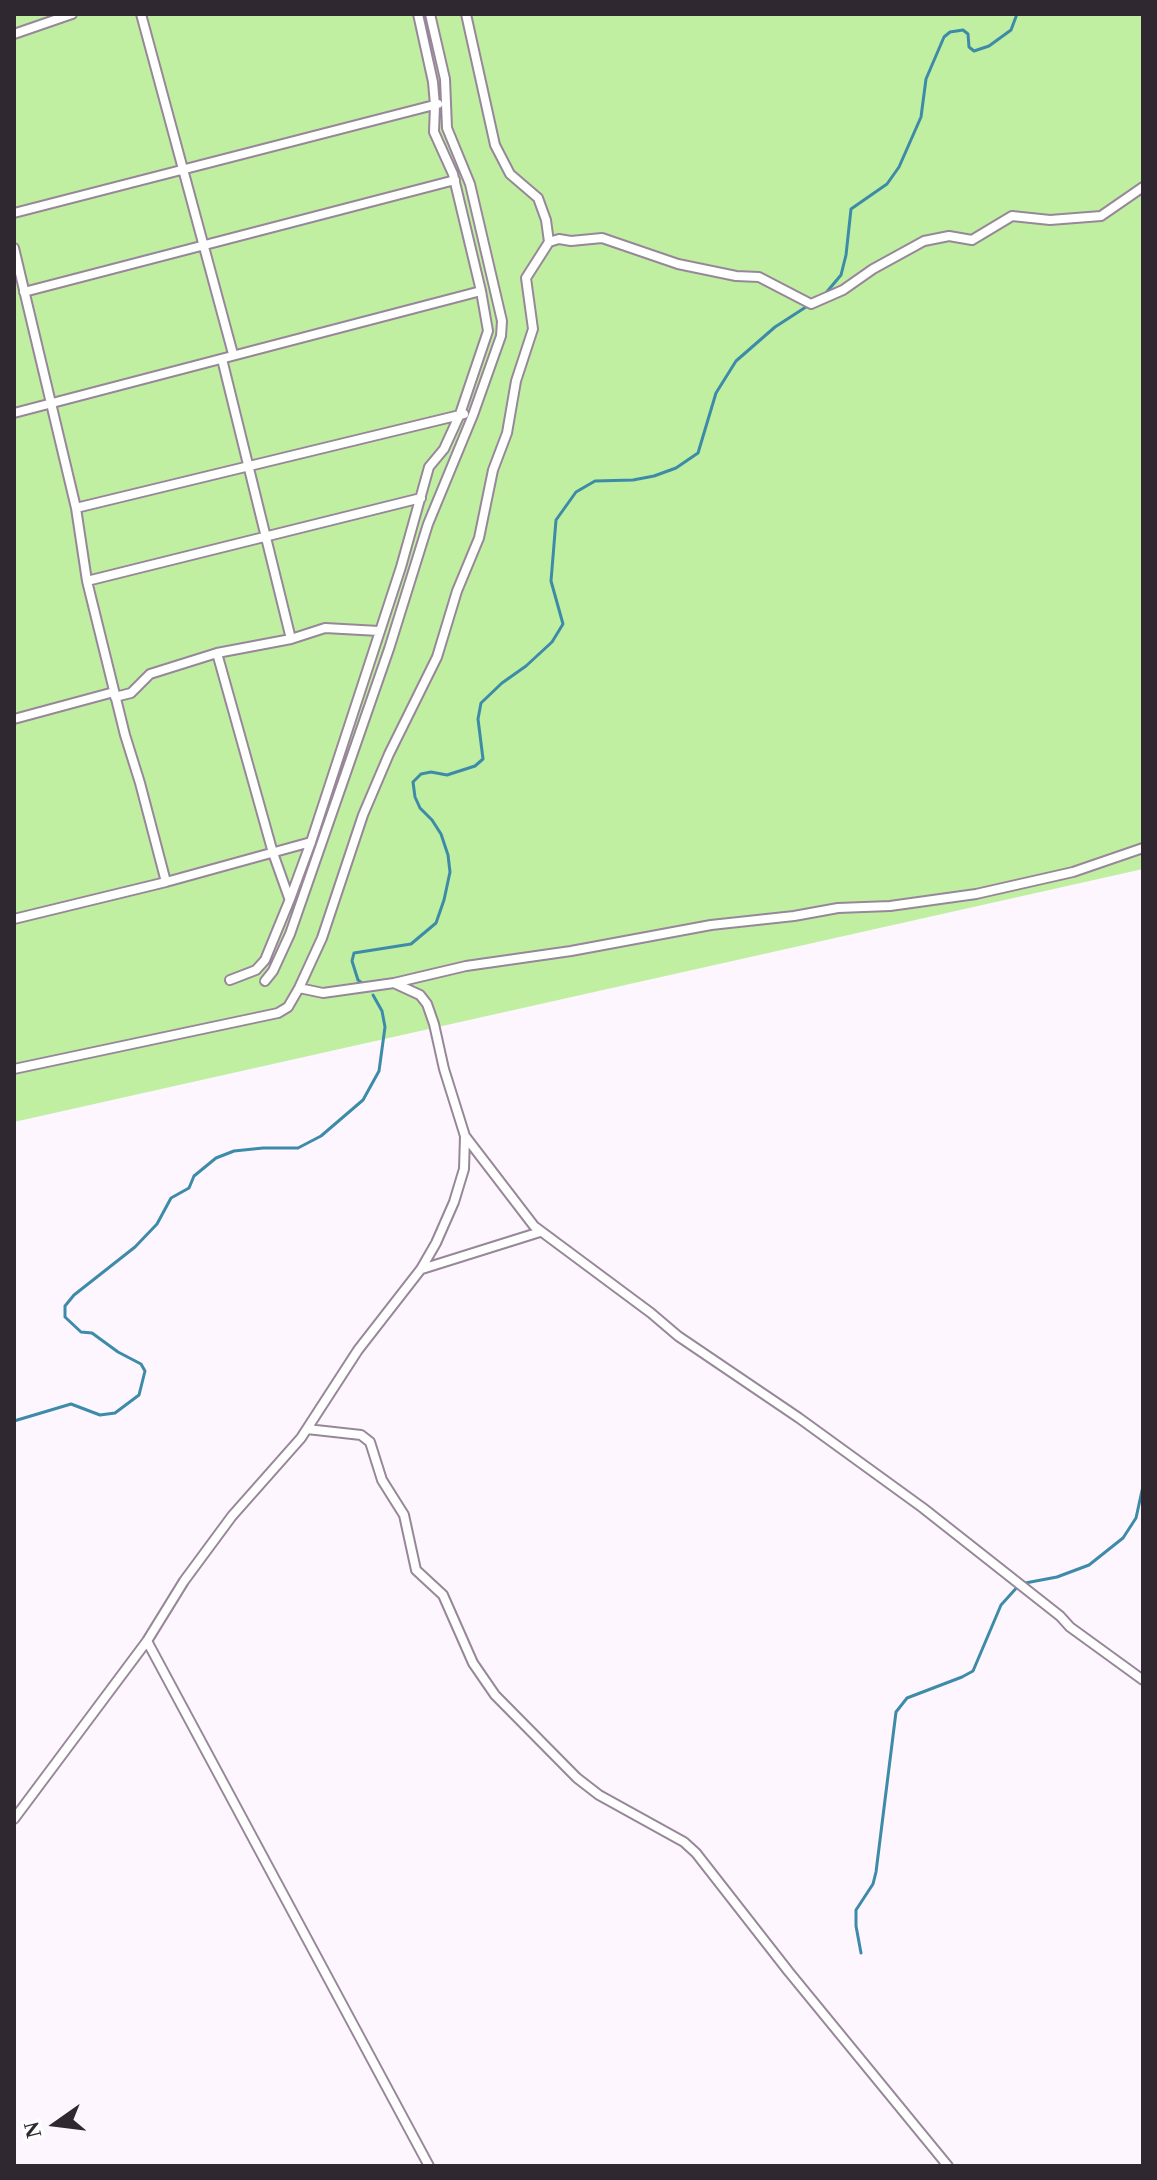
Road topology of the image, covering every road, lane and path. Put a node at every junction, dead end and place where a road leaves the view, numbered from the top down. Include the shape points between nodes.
1 (72, 14) edge
2 (141, 14) edge
3 (418, 14) edge
4 (430, 14) edge
5 (466, 14) edge
6 (14, 34) edge
7 (447, 103) junction
8 (435, 105) junction
9 (184, 168) junction
10 (455, 180) junction
11 (1143, 187) edge
12 (14, 213) edge
13 (549, 242) junction
14 (203, 245) junction
15 (14, 248) edge
16 (481, 291) junction
17 (24, 292) junction
18 (233, 354) junction
19 (222, 359) junction
20 (470, 386) junction
21 (481, 390) junction
22 (52, 403) junction
23 (14, 413) edge
24 (460, 414) junction
25 (473, 415) junction
26 (248, 468) junction
27 (421, 498) junction
28 (76, 508) junction
29 (265, 536) junction
30 (401, 567) junction
31 (414, 569) junction
32 (87, 581) junction
33 (379, 631) junction
34 (291, 639) junction
35 (217, 653) junction
36 (114, 695) junction
37 (14, 719) edge
38 (321, 839) junction
39 (311, 842) junction
40 (1143, 848) edge
41 (273, 853) junction
42 (166, 882) junction
43 (290, 899) junction
44 (14, 919) edge
45 (230, 980) dead end
46 (265, 981) dead end
47 (394, 983) junction
48 (299, 988) junction
49 (14, 1069) edge
50 (465, 1136) junction
51 (540, 1232) junction
52 (421, 1269) junction
53 (307, 1429) junction
54 (147, 1641) junction
55 (1143, 1680) edge
56 (14, 1819) edge
57 (429, 2166) edge
58 (948, 2166) edge

1 - 6 street
2 - 9 street
3 - 8 street
4 - 7 street
5 - 13 street via 495,145 510,174 538,198
7 - 8 street
7 - 21 street via 447,128 470,184 502,321
8 - 9 street
8 - 10 street via 434,132
9 - 12 street
9 - 14 street
10 - 14 street
10 - 16 street
11 - 13 street via 1101,216 1012,216 972,240 949,236 924,241 811,304 759,277 678,264 602,238
13 - 48 street via 526,278 533,329 479,538 437,657 363,815 322,938
14 - 17 street
14 - 18 street
15 - 17 street
16 - 18 street
16 - 20 street via 488,331
17 - 22 street
18 - 19 street
19 - 22 street
19 - 26 street
20 - 21 street
20 - 24 street
21 - 25 street
22 - 23 street
22 - 28 street
24 - 25 street
24 - 26 street
24 - 27 street via 429,467
25 - 31 street
26 - 28 street
26 - 29 street
27 - 29 street
27 - 30 street
28 - 32 street
29 - 32 street
29 - 34 street
30 - 31 street
30 - 33 street
31 - 38 street
32 - 36 street
33 - 34 street via 325,628
33 - 39 street
34 - 35 street
35 - 36 street via 150,674 131,693
35 - 41 street
36 - 37 street
36 - 42 street
38 - 39 street
38 - 46 street via 290,934
39 - 41 street
39 - 43 street
40 - 47 street via 1073,872 976,894 711,925
41 - 42 street
41 - 43 street
42 - 44 street
43 - 45 street via 265,960 256,970
47 - 48 street via 323,993
47 - 50 street via 427,1004
48 - 49 street via 278,1013
50 - 51 street
50 - 52 street via 464,1169 454,1202
51 - 52 street
51 - 55 street via 923,1508
52 - 53 street via 358,1350
53 - 54 street via 232,1516
53 - 58 street via 361,1435 370,1442 382,1480 404,1515 416,1570 443,1595 473,1663 495,1695 577,1778 696,1853
54 - 56 street
54 - 57 street

